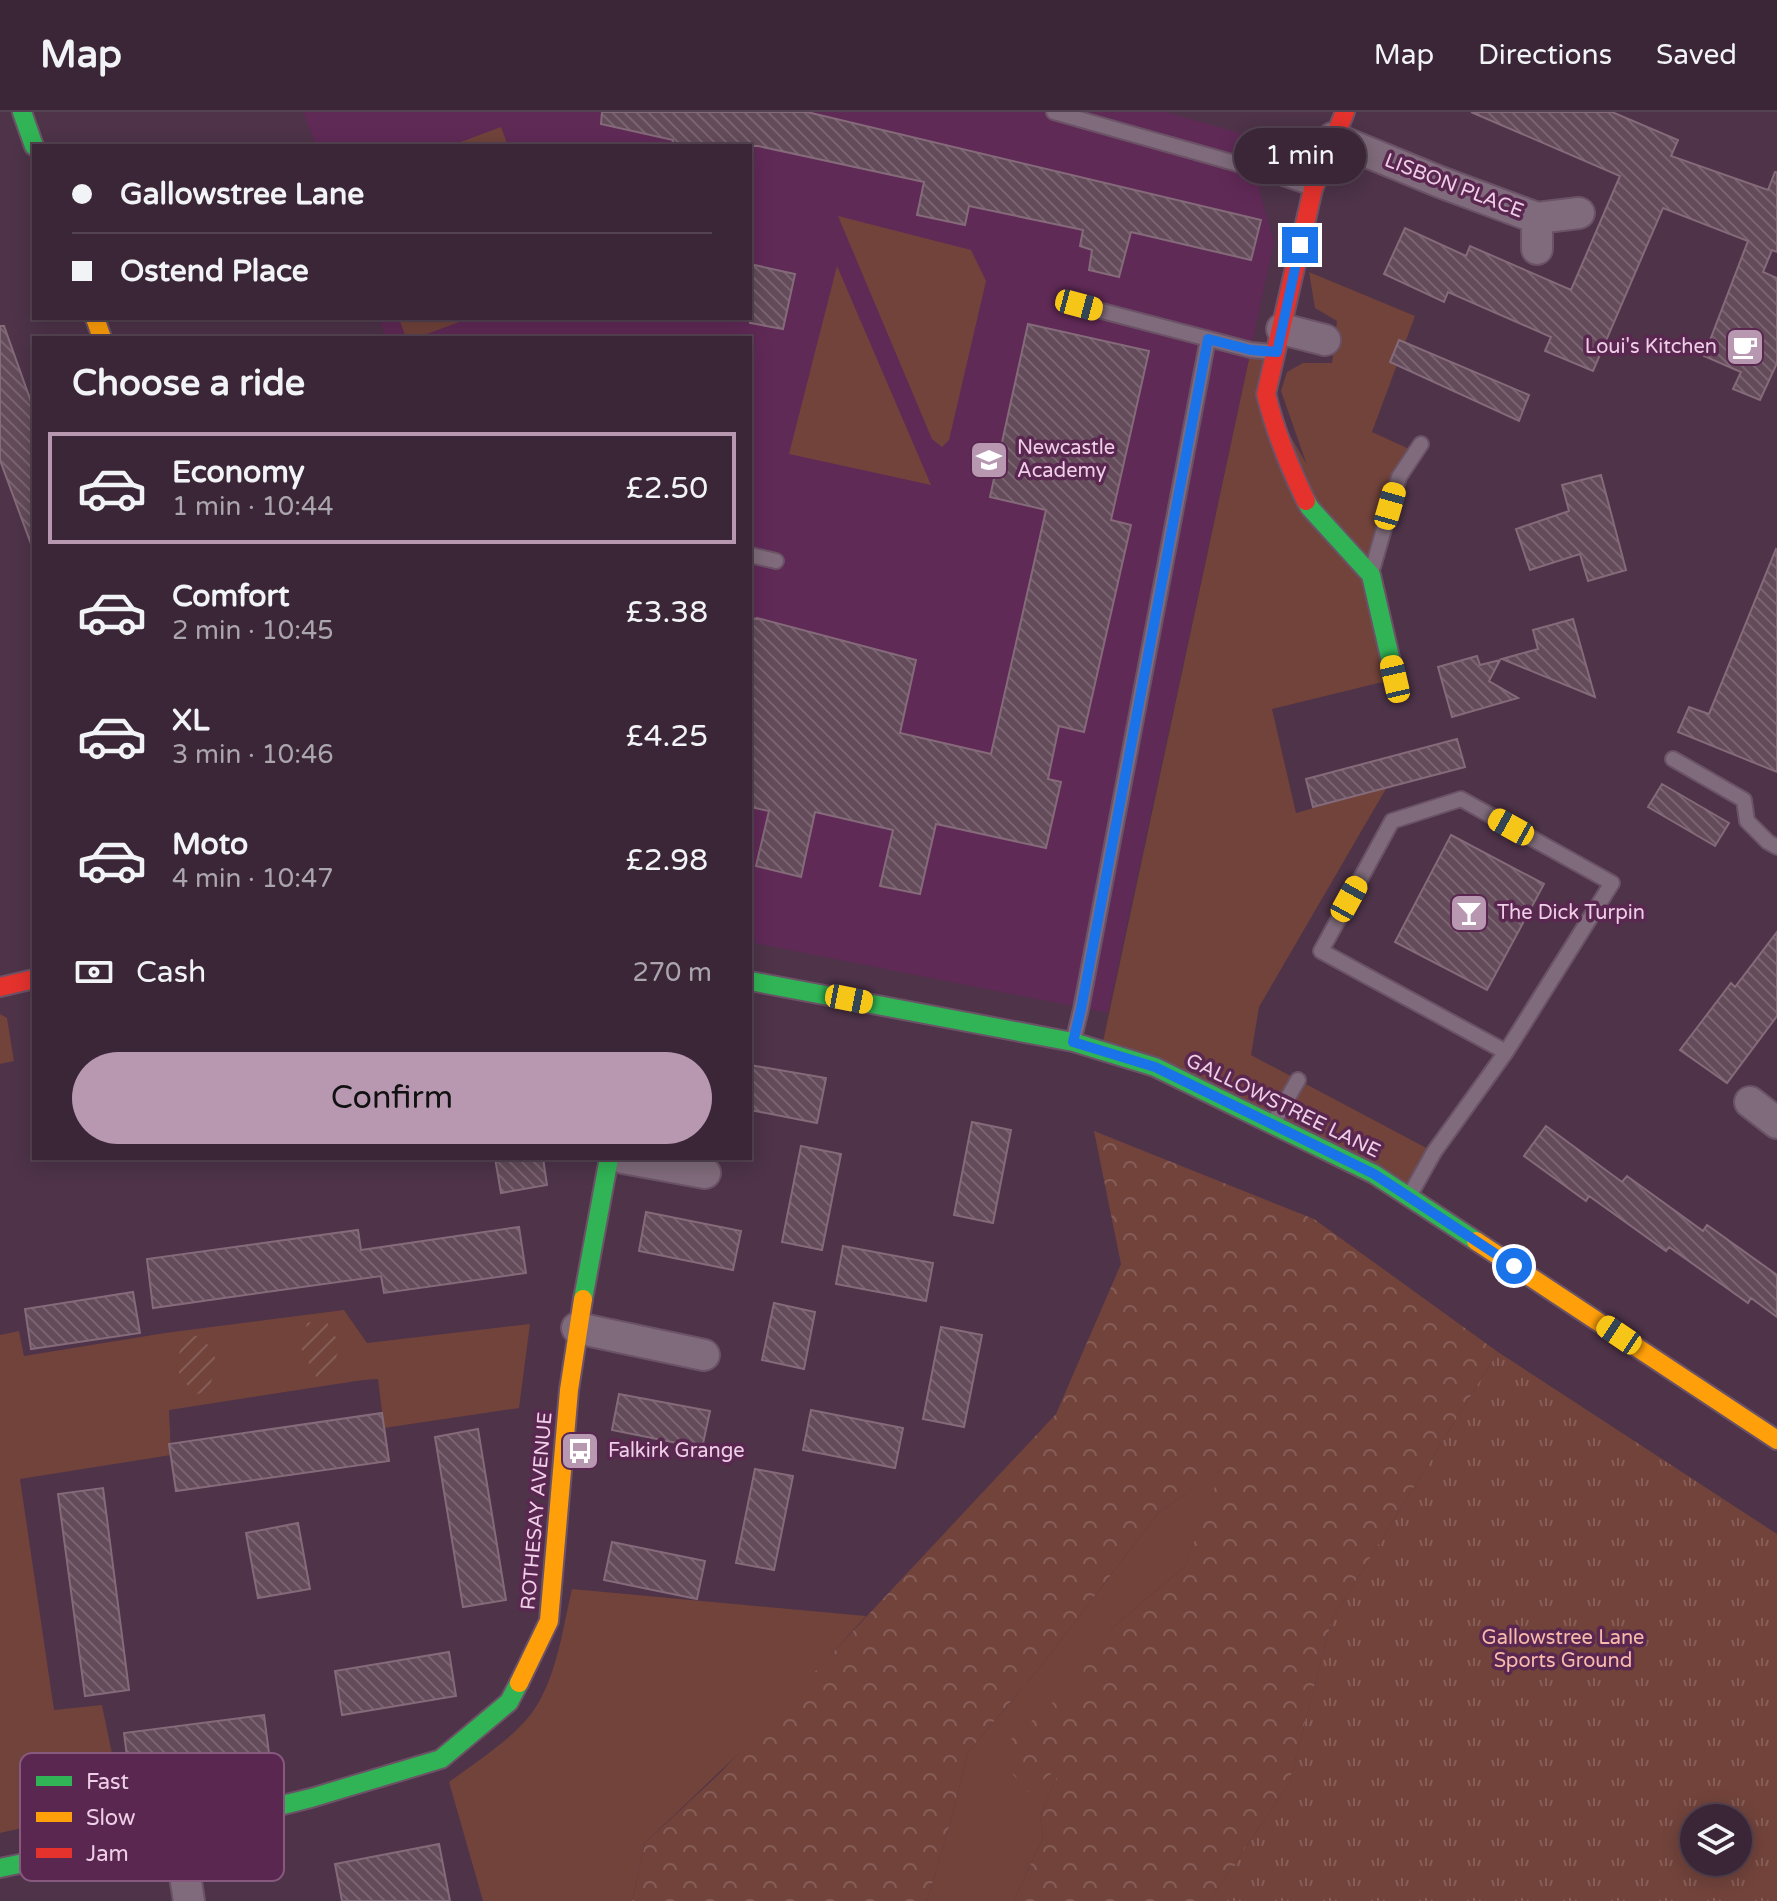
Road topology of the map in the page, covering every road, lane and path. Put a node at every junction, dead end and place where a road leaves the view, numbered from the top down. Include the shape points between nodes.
1 (22, 112) edge
2 (1054, 112) edge
3 (1339, 125) edge
4 (33, 144) edge
5 (1313, 189) junction
6 (1579, 213) dead end
7 (1537, 218) junction
8 (1537, 249) dead end
9 (1079, 305) dead end
10 (1208, 339) junction
11 (1279, 340) junction
12 (1325, 340) dead end
13 (1421, 444) dead end
14 (752, 555) edge
15 (776, 561) dead end
16 (1371, 575) junction
17 (1395, 679) dead end
18 (1673, 759) dead end
19 (1777, 847) edge
20 (32, 979) edge
21 (752, 981) edge
22 (0, 987) edge
23 (1073, 1042) junction
24 (1506, 1052) junction
25 (1298, 1080) dead end
26 (1750, 1102) dead end
27 (1777, 1123) edge
28 (1273, 1124) junction
29 (609, 1160) edge
30 (634, 1160) edge
31 (705, 1173) dead end
32 (1408, 1196) junction
33 (577, 1328) junction
34 (704, 1355) dead end
35 (1777, 1440) edge
36 (284, 1805) edge
37 (20, 1864) edge
38 (0, 1868) edge
39 (186, 1881) edge
40 (189, 1901) edge

1 - 4 street
2 - 5 lane
3 - 5 street
3 - 7 street, LISBON PLACE via 1440,182
5 - 11 street
6 - 7 street, LISBON PLACE
7 - 8 street
9 - 10 lane
10 - 11 lane via 1251,350
10 - 23 lane
11 - 12 street
11 - 16 street via 1266,394 1291,470 1310,508
13 - 16 lane via 1399,477
14 - 15 lane
16 - 17 street
18 - 19 lane via 1744,800 1747,821
20 - 22 street
21 - 23 street, GALLOWSTREE LANE
23 - 28 street, GALLOWSTREE LANE via 1155,1067
24 - 24 lane via 1612,883 1461,799 1392,821 1321,951
24 - 32 lane
25 - 28 lane
26 - 27 street
28 - 32 street, GALLOWSTREE LANE
29 - 33 street, ROTHESAY AVENUE
30 - 31 street
32 - 35 street, GALLOWSTREE LANE
33 - 34 street
33 - 36 street, ROTHESAY AVENUE via 549,1621 509,1702 441,1759
37 - 38 street, ROTHESAY AVENUE
39 - 40 street

